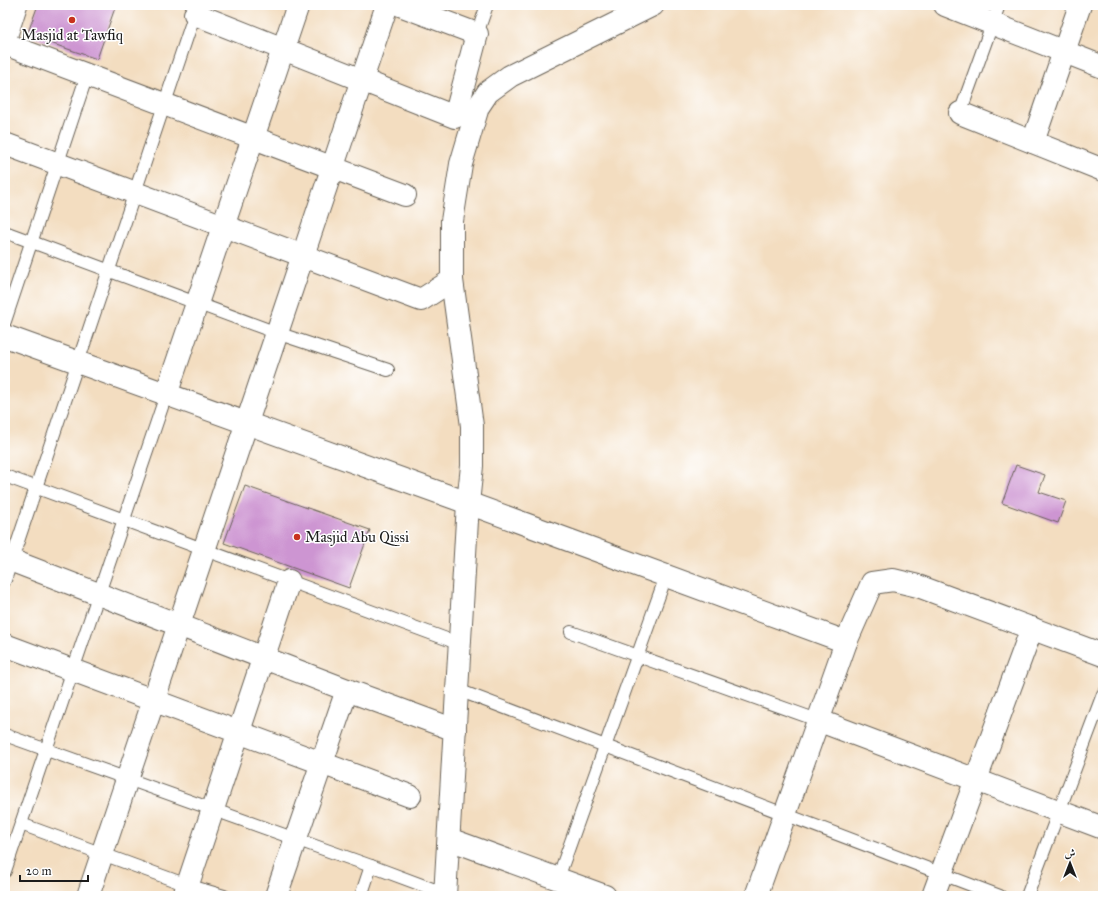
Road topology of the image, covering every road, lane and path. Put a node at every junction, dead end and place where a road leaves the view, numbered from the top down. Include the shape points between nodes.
1 (16, 5) edge
2 (298, 5) edge
3 (387, 5) edge
4 (400, 5) edge
5 (487, 5) edge
6 (653, 5) edge
7 (945, 5) edge
8 (1080, 5) edge
9 (196, 9) edge
10 (996, 14) edge
11 (477, 34) junction
12 (5, 39) edge
13 (5, 44) edge
14 (284, 49) junction
15 (1065, 52) junction
16 (1103, 67) edge
17 (87, 75) junction
18 (362, 80) junction
19 (164, 104) junction
20 (960, 114) joint
21 (253, 138) junction
22 (1033, 142) junction
23 (5, 144) edge
24 (58, 163) junction
25 (332, 168) junction
26 (1103, 170) edge
27 (135, 193) junction
28 (404, 195) dead end
29 (223, 226) junction
30 (5, 232) edge
31 (32, 242) junction
32 (303, 256) junction
33 (108, 271) junction
34 (452, 280) junction
35 (197, 304) junction
36 (5, 321) edge
37 (277, 333) junction
38 (5, 336) edge
39 (78, 363) junction
40 (388, 370) dead end
41 (166, 395) junction
42 (246, 424) junction
43 (5, 476) edge
44 (36, 488) junction
45 (468, 503) junction
46 (124, 520) junction
47 (204, 550) junction
48 (7, 566) edge
49 (666, 576) junction
50 (289, 581) junction
51 (99, 594) junction
52 (179, 624) junction
53 (1032, 628) junction
54 (571, 632) dead end
55 (846, 642) junction
56 (460, 644) junction
57 (5, 645) edge
58 (1103, 655) edge
59 (637, 656) junction
60 (264, 657) junction
61 (73, 670) junction
62 (347, 690) junction
63 (458, 690) junction
64 (1103, 694) edge
65 (154, 700) junction
66 (820, 721) junction
67 (455, 730) junction
68 (238, 732) junction
69 (5, 735) edge
70 (605, 747) junction
71 (46, 750) junction
72 (322, 763) junction
73 (127, 779) junction
74 (976, 780) junction
75 (410, 796) dead end
76 (213, 809) junction
77 (1059, 811) junction
78 (785, 815) junction
79 (21, 824) junction
80 (1103, 828) edge
81 (296, 838) junction
82 (449, 839) junction
83 (102, 854) junction
84 (371, 866) junction
85 (5, 872) edge
86 (941, 874) junction
87 (558, 878) junction
88 (186, 891) edge
89 (446, 895) edge
90 (88, 896) edge
91 (224, 896) edge
92 (276, 896) edge
93 (361, 896) edge
94 (605, 896) edge
95 (756, 896) edge
96 (934, 896) edge
97 (1000, 896) edge
98 (1027, 896) edge

1 - 12 street
2 - 14 street
3 - 18 street
4 - 11 street
5 - 11 lane
6 - 34 street via 510,76 488,92 478,107 461,164 452,220
7 - 10 street
8 - 15 street
9 - 14 street
9 - 19 lane
10 - 15 street
10 - 20 lane
11 - 18 street via 455,117
13 - 17 street
14 - 18 street
14 - 21 street
15 - 16 street
15 - 22 street
17 - 19 street
17 - 24 lane
18 - 25 street
19 - 21 street
19 - 27 lane
20 - 22 street
21 - 25 street
21 - 29 street
22 - 26 street
23 - 24 street
24 - 27 street
24 - 31 lane
25 - 28 street
25 - 32 street
27 - 29 street
27 - 33 lane
29 - 32 street
29 - 35 street
30 - 31 lane
31 - 33 lane
31 - 36 lane
32 - 34 street via 421,300
32 - 37 street
33 - 35 lane
33 - 39 lane
34 - 45 street via 472,426 472,466
35 - 37 lane
35 - 41 street
37 - 40 lane
37 - 42 street
38 - 39 street
39 - 41 street
39 - 44 lane
41 - 42 street
41 - 46 lane
42 - 45 street
42 - 47 street
43 - 44 lane
44 - 46 lane
44 - 48 lane
45 - 49 street
45 - 56 street
46 - 47 lane
46 - 51 lane
47 - 50 lane
47 - 52 street
48 - 51 street
49 - 55 street
49 - 59 lane
50 - 56 lane
50 - 60 street
51 - 52 street
51 - 61 lane
52 - 60 street
52 - 65 street
53 - 55 street via 953,598 894,580 872,583
53 - 58 street
53 - 74 street
54 - 59 lane
55 - 66 street
56 - 63 street
57 - 61 street
59 - 66 lane
59 - 70 lane
60 - 62 street
60 - 68 street
61 - 65 street
61 - 71 lane
62 - 67 street
62 - 72 street
63 - 67 street
63 - 70 lane
64 - 77 lane
65 - 68 street
65 - 73 street
66 - 74 street
66 - 78 street
67 - 82 street
68 - 72 street
68 - 76 street
69 - 71 lane
70 - 78 lane
70 - 87 lane
71 - 73 lane
71 - 79 lane
72 - 75 street
72 - 81 street
73 - 76 lane
73 - 83 street
74 - 77 street
74 - 86 street
76 - 81 lane
76 - 88 street
77 - 80 street
77 - 98 lane
78 - 86 lane
78 - 95 street
79 - 83 lane
79 - 85 lane
81 - 84 lane
81 - 92 street
82 - 87 street
82 - 89 street
83 - 88 lane
83 - 90 street
84 - 89 lane
84 - 93 lane
86 - 96 street
86 - 97 lane
87 - 94 street
88 - 91 lane

